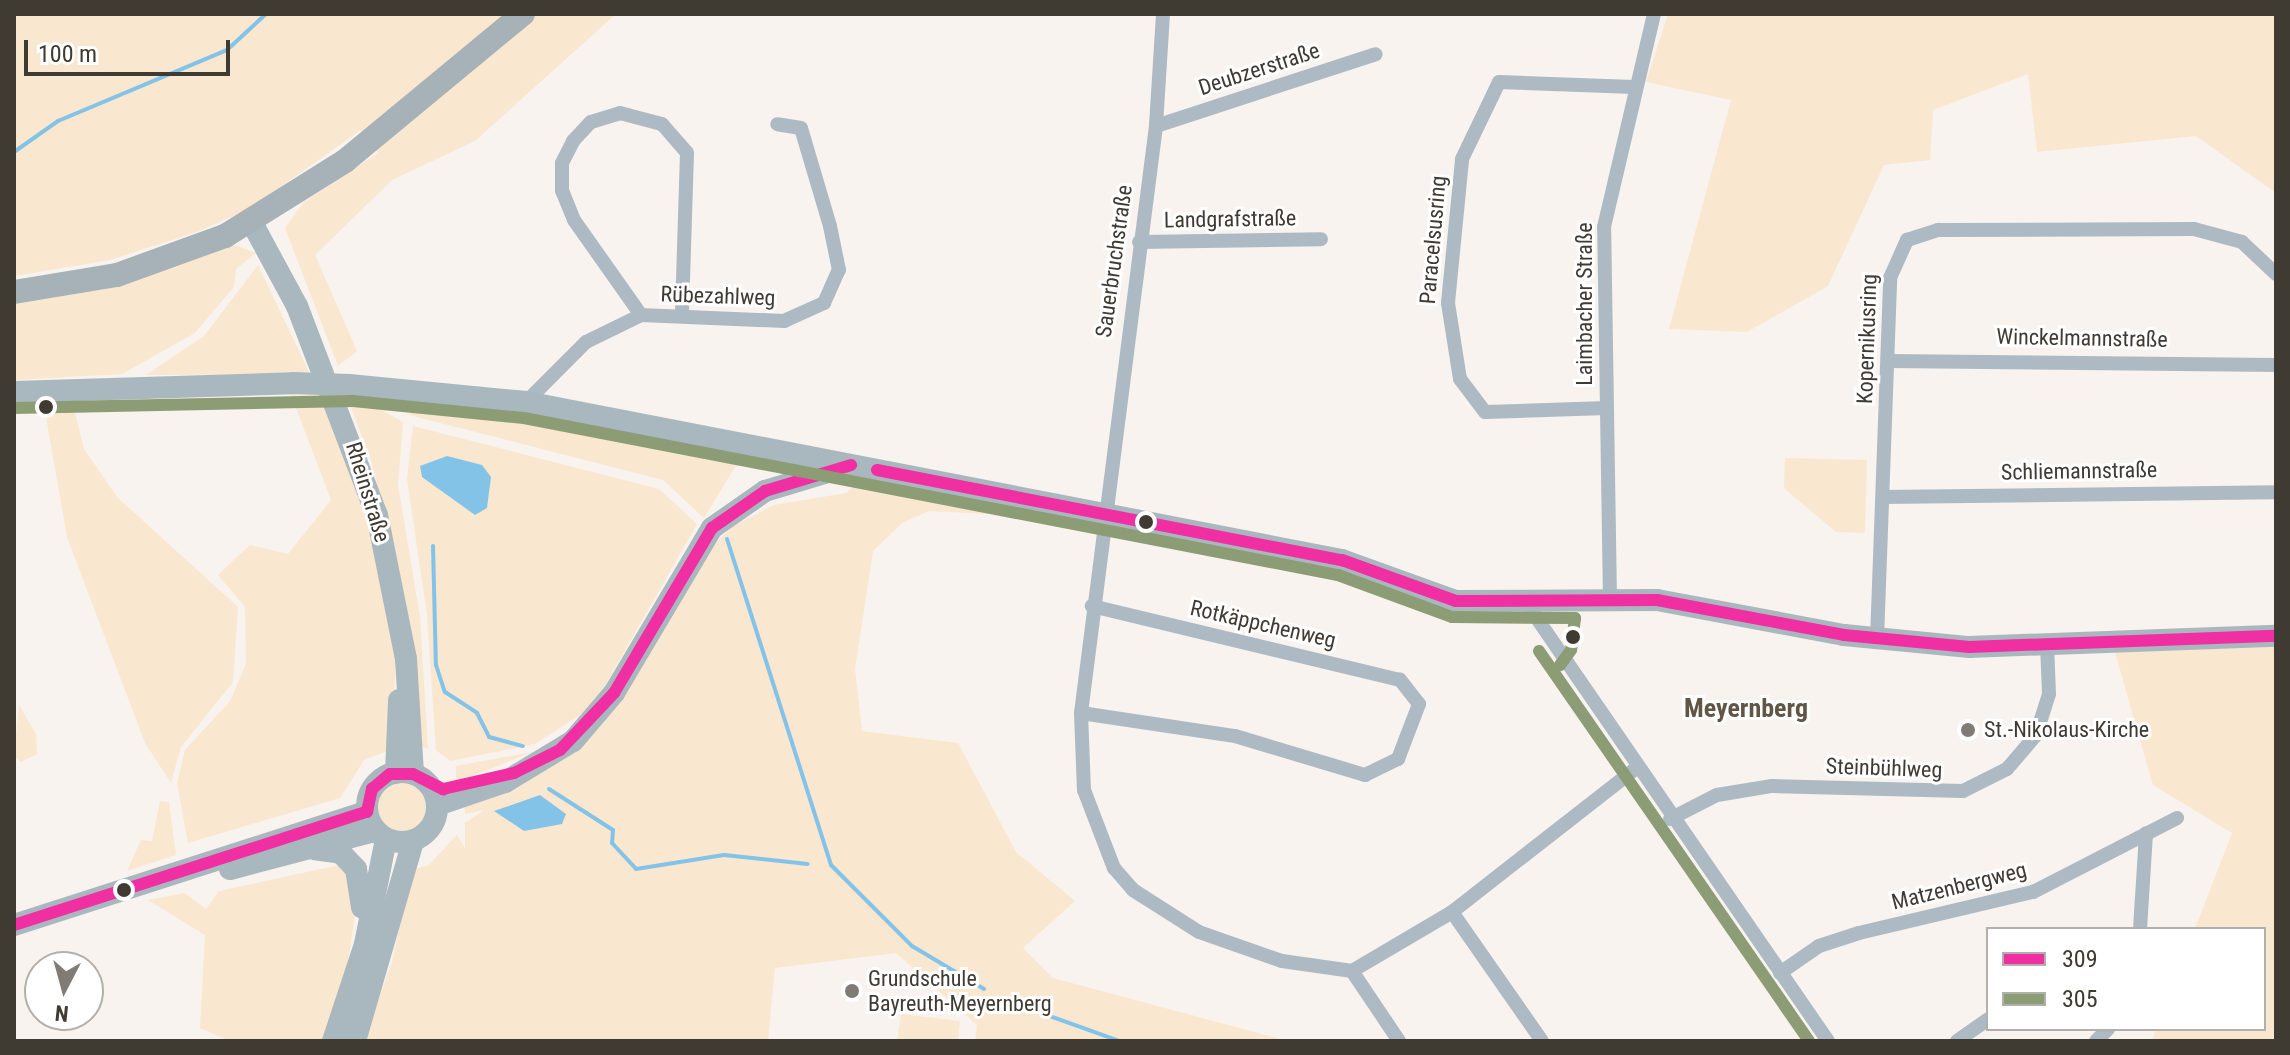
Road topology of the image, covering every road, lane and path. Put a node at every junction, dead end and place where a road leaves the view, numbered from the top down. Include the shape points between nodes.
1 (523, 14) edge
2 (1163, 14) edge
3 (1654, 14) edge
4 (1376, 54) dead end
5 (1634, 87) junction
6 (777, 124) dead end
7 (1156, 126) junction
8 (251, 221) junction
9 (1321, 239) dead end
10 (1139, 242) junction
11 (2276, 274) edge
12 (14, 292) edge
13 (641, 315) junction
14 (682, 315) junction
15 (1888, 361) junction
16 (2276, 365) edge
17 (14, 392) edge
18 (526, 402) junction
19 (1606, 408) junction
20 (770, 448) junction
21 (851, 465) junction
22 (765, 491) junction
23 (2276, 492) edge
24 (1883, 497) junction
25 (1104, 514) junction
26 (1610, 600) junction
27 (1527, 604) junction
28 (1092, 606) junction
29 (2276, 636) edge
30 (1877, 639) junction
31 (2047, 645) junction
32 (1081, 713) junction
33 (1636, 768) junction
34 (405, 774) junction
35 (435, 797) junction
36 (2177, 818) dead end
37 (1670, 819) junction
38 (376, 827) junction
39 (2146, 833) junction
40 (413, 841) junction
41 (305, 848) junction
42 (104, 897) junction
43 (1452, 912) junction
44 (14, 925) edge
45 (2140, 927) edge
46 (365, 944) junction
47 (1352, 971) junction
48 (1780, 973) junction
49 (1986, 1020) edge
50 (333, 1041) edge
51 (355, 1041) edge
52 (1399, 1041) edge
53 (1542, 1041) edge
54 (1828, 1041) edge
55 (1957, 1041) edge

1 - 8 main road via 345,161
2 - 7 street, Sauerbruchstraße
3 - 5 street, Laimbacher Straße
4 - 7 street, Deubzerstraße
5 - 19 street, Laimbacher Straße via 1604,227
5 - 19 street, Paracelsusring via 1499,82 1462,159 1448,303 1460,379 1471,402 1500,416
6 - 14 street, Rübezahlweg via 801,128 839,270 833,289 808,315 784,321
7 - 10 street, Sauerbruchstraße
8 - 12 main road via 117,275
8 - 34 street, Rheinstraße via 297,306 356,446 402,639
9 - 10 street, Landgrafstraße
10 - 25 street, Sauerbruchstraße
11 - 15 street, Kopernikusring via 2242,242 2194,229 1919,232 1892,264
13 - 14 street, Rübezahlweg
13 - 14 street via 574,220 562,191 562,163 573,141 591,122 620,113 662,124 687,153
13 - 18 street, Rübezahlweg via 586,342
15 - 16 street, Winckelmannstraße
15 - 24 street, Kopernikusring
17 - 18 street, bridge via 293,383
18 - 20 street
19 - 26 street, Laimbacher Straße
20 - 21 street
20 - 22 street via 776,467
21 - 22 street
21 - 25 street
22 - 35 street via 696,547 586,729 514,773
23 - 24 street, Schliemannstraße
24 - 30 street, Kopernikusring
25 - 27 street via 1342,560 1456,601
25 - 28 street, Sauerbruchstraße
26 - 27 street
26 - 30 street via 1705,605
27 - 33 street
28 - 32 street, Sauerbruchstraße
28 - 32 street, Rotkäppchenweg via 1400,680 1418,696 1398,759 1365,775 1235,736
29 - 31 street
30 - 31 street
31 - 37 street, Steinbühlweg via 2049,694 2036,735 2007,769 1963,791 1772,786 1717,795
32 - 47 street, Sauerbruchstraße via 1080,761 1093,827 1133,890 1199,932 1282,961
33 - 37 street
33 - 43 street
34 - 35 street
34 - 38 street via 374,785
35 - 40 street via 431,827
36 - 39 street, Matzenbergweg
37 - 48 street
38 - 40 street
38 - 41 street
38 - 42 street
38 - 46 street
39 - 45 street
39 - 48 street, Matzenbergweg via 2033,892 1859,933 1819,946
40 - 51 street
41 - 42 street
41 - 46 street via 341,853 356,869
42 - 44 street
43 - 47 street
43 - 53 street
46 - 50 street
47 - 52 street
48 - 54 street
49 - 55 street

